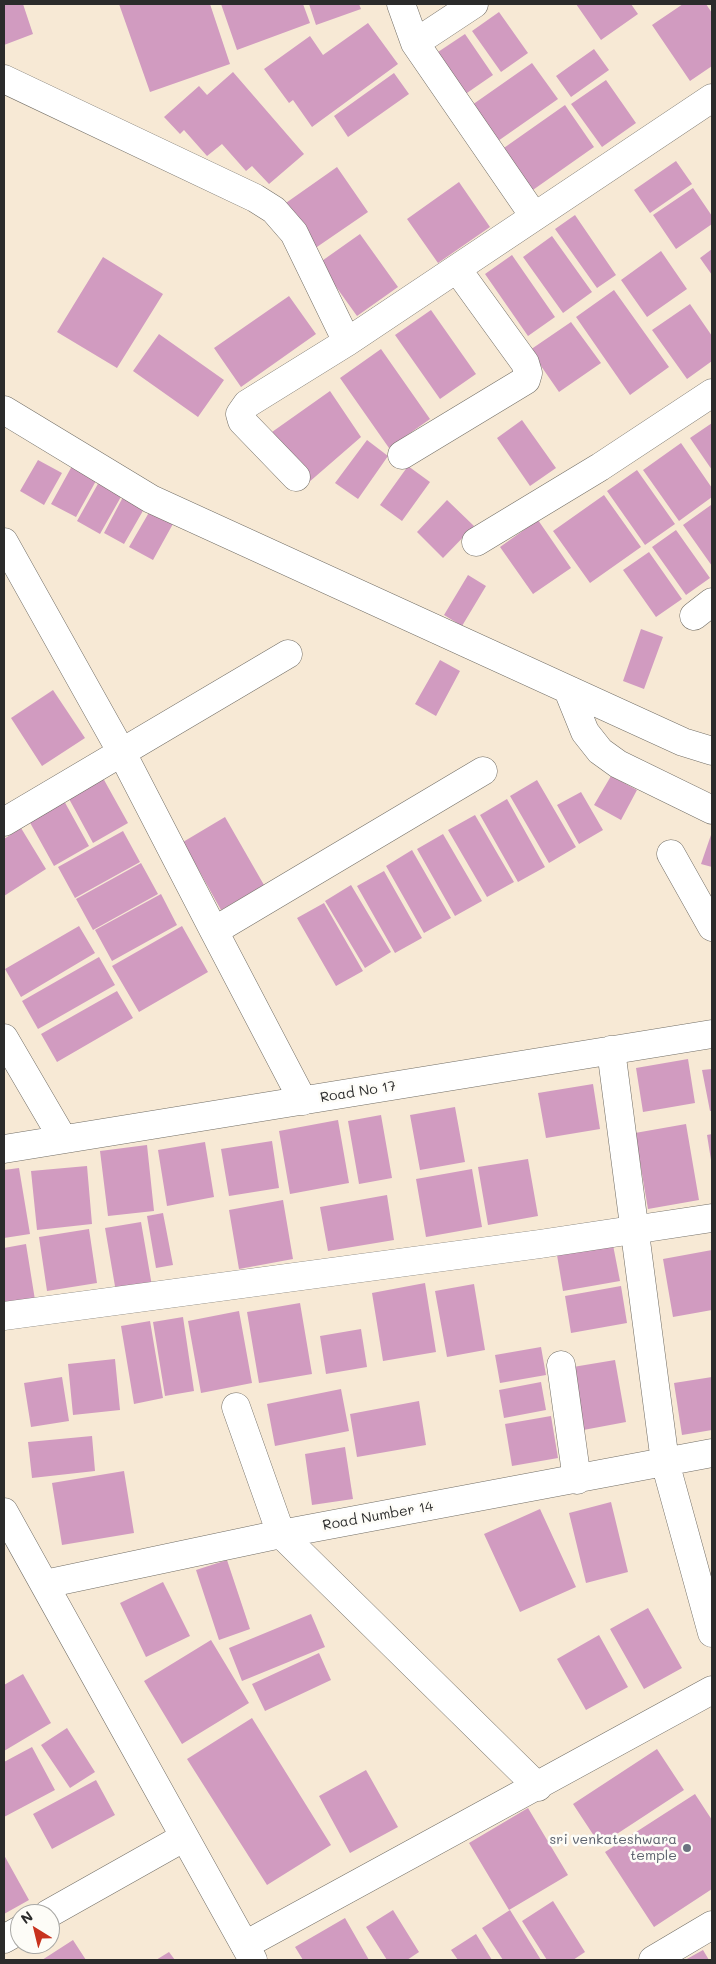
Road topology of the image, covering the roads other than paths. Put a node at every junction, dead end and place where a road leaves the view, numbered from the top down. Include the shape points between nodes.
1 (401, 4) edge
2 (474, 4) edge
3 (415, 43) junction
4 (4, 79) edge
5 (712, 98) edge
6 (534, 216) junction
7 (457, 269) junction
8 (347, 342) junction
9 (712, 393) edge
10 (5, 411) edge
11 (402, 455) dead end
12 (296, 478) dead end
13 (4, 542) edge
14 (476, 542) dead end
15 (288, 654) dead end
16 (568, 690) junction
17 (712, 751) edge
18 (122, 753) junction
19 (482, 771) dead end
20 (712, 810) edge
21 (4, 822) edge
22 (671, 854) dead end
23 (712, 927) edge
24 (214, 931) junction
25 (712, 1034) edge
26 (4, 1038) edge
27 (611, 1050) junction
28 (302, 1101) junction
29 (63, 1139) junction
30 (4, 1149) edge
31 (712, 1218) edge
32 (633, 1231) junction
33 (4, 1316) edge
34 (561, 1365) dead end
35 (236, 1407) dead end
36 (712, 1453) edge
37 (664, 1462) junction
38 (577, 1480) junction
39 (7, 1527) edge
40 (280, 1534) junction
41 (45, 1584) junction
42 (712, 1633) edge
43 (712, 1690) edge
44 (538, 1787) junction
45 (183, 1838) junction
46 (60, 1907) edge
47 (712, 1925) edge
48 (249, 1953) edge
49 (654, 1960) edge

1 - 3 street
2 - 3 street
3 - 6 street
4 - 8 street via 255,198 274,210 294,233
5 - 6 street
6 - 7 street
7 - 8 street
7 - 11 street via 525,364 526,380
8 - 12 street via 242,410 245,426
9 - 14 street via 600,467
10 - 16 street via 151,499
13 - 18 street
15 - 18 street
16 - 17 street via 683,742
16 - 20 street via 585,732 600,751 618,764
18 - 21 street
18 - 24 street
19 - 24 street
22 - 23 street
24 - 28 street
25 - 27 street, Road No 17
26 - 29 street
27 - 28 street, Road No 17
27 - 32 street
28 - 29 street, Road No 17
29 - 30 street, Road No 17
31 - 32 street
32 - 33 street
32 - 37 street
34 - 38 street
35 - 40 street
36 - 37 street, Road Number 14
37 - 38 street, Road Number 14
37 - 42 street
38 - 40 street, Road Number 14
39 - 41 street
40 - 41 street, Road Number 14
40 - 44 street
41 - 45 street
43 - 44 street
44 - 48 street
45 - 46 street
45 - 48 street
47 - 49 street

